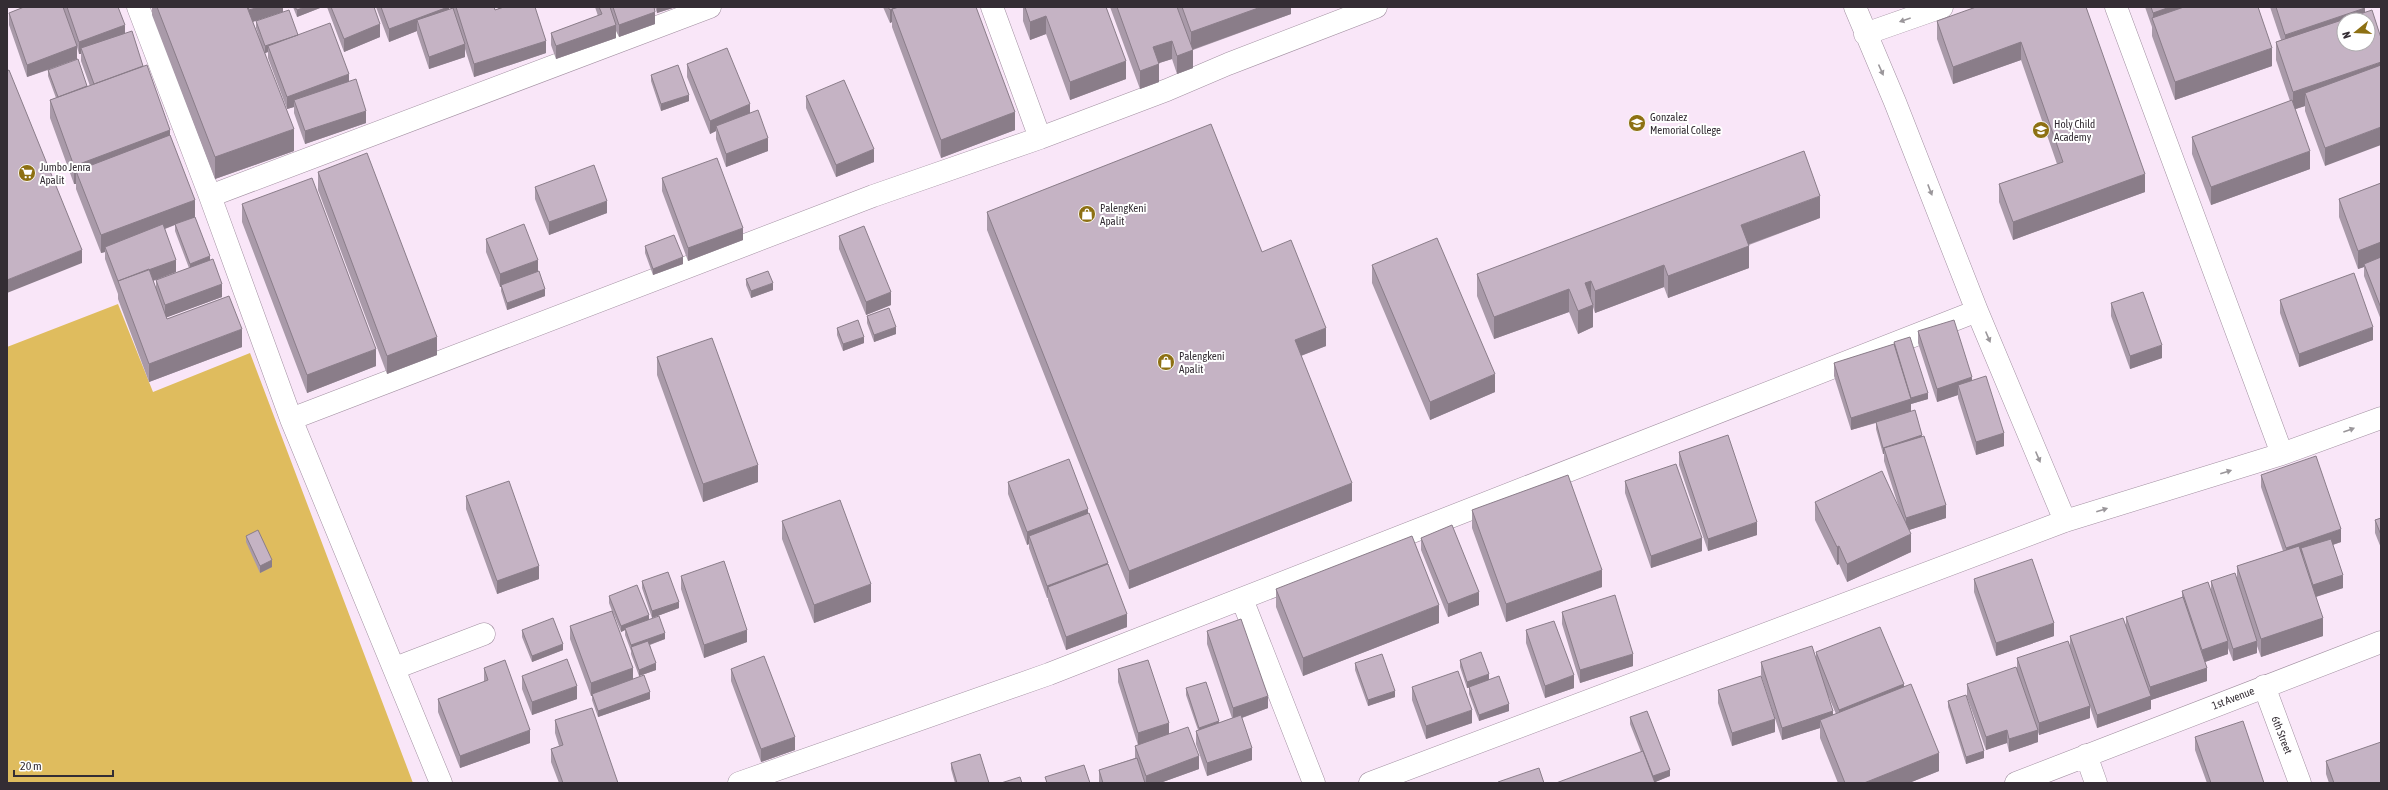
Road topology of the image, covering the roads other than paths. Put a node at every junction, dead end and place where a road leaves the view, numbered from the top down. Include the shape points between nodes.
1 (138, 7) edge
2 (710, 7) edge
3 (992, 7) edge
4 (1376, 7) edge
5 (1855, 7) edge
6 (1942, 7) edge
7 (2116, 7) edge
8 (1865, 34) junction
9 (1040, 138) junction
10 (210, 196) junction
11 (1977, 311) junction
12 (291, 418) junction
13 (2381, 418) edge
14 (2282, 454) junction
15 (2065, 521) junction
16 (1242, 598) junction
17 (484, 634) dead end
18 (2381, 642) edge
19 (395, 668) junction
20 (2264, 686) junction
21 (2086, 755) junction
22 (441, 783) edge
23 (739, 783) edge
24 (1314, 783) edge
25 (1370, 783) edge
26 (2016, 783) edge
27 (2096, 783) edge
28 (2300, 783) edge

1 - 10 street
2 - 10 street
3 - 9 street
4 - 9 street
5 - 8 street
6 -> 8 street
7 - 14 street
8 -> 11 street via 1895,102
9 - 12 street via 873,196
10 - 12 street
11 -> 15 street
11 - 16 street
12 - 19 street
14 -> 13 street
15 -> 14 street
15 - 25 street
16 - 23 street via 1049,674
16 - 24 street
17 - 19 street
18 - 20 street, 1st Avenue
19 - 22 street
20 - 21 street, 1st Avenue
20 - 28 street, 6th Street
21 - 26 street, 1st Avenue
21 - 27 street

